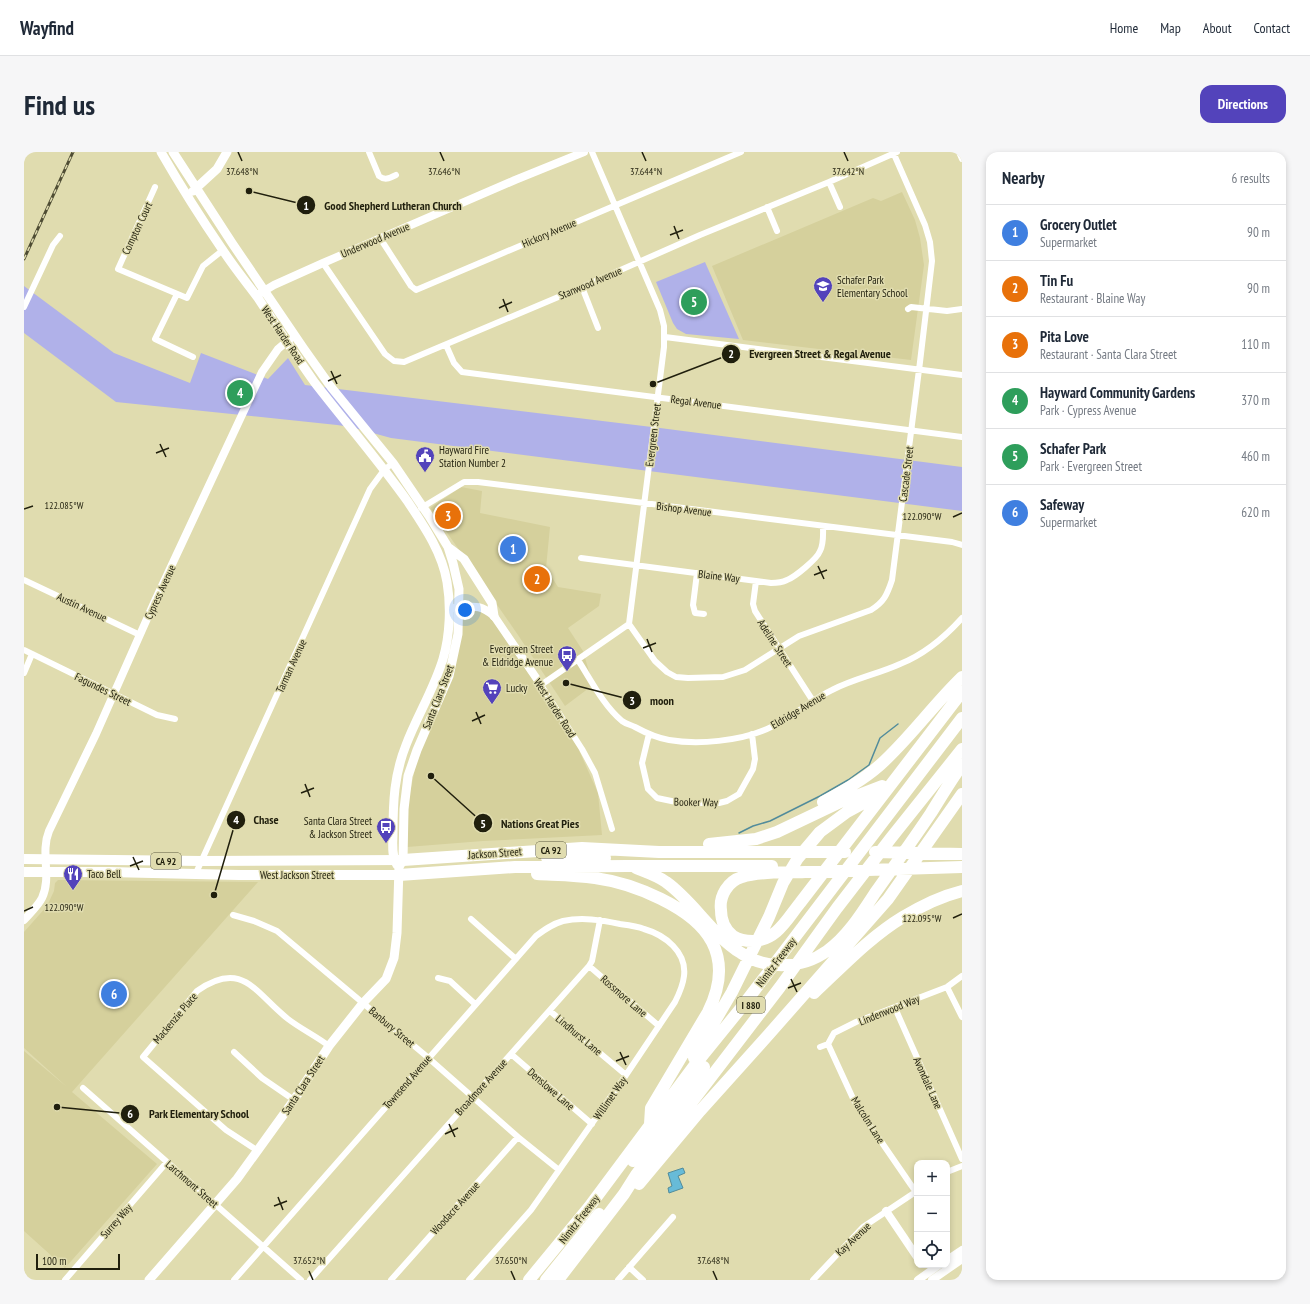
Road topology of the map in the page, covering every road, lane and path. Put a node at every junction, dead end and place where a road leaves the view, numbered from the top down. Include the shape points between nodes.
1 (161, 152) edge
2 (173, 152) edge
3 (228, 152) edge
4 (369, 152) edge
5 (584, 152) edge
6 (592, 152) edge
7 (741, 152) edge
8 (895, 152) edge
9 (959, 152) edge
10 (962, 159) edge
11 (396, 175) dead end
12 (829, 182) junction
13 (155, 187) dead end
14 (197, 189) junction
15 (187, 196) junction
16 (615, 205) junction
17 (766, 207) junction
18 (840, 207) dead end
19 (777, 231) dead end
20 (60, 236) dead end
21 (380, 238) junction
22 (223, 250) junction
23 (640, 262) junction
24 (323, 263) junction
25 (582, 287) junction
26 (265, 290) junction
27 (178, 294) junction
28 (256, 296) junction
29 (24, 307) edge
30 (908, 309) dead end
31 (927, 309) junction
32 (962, 309) edge
33 (598, 328) dead end
34 (294, 335) junction
35 (665, 337) junction
36 (286, 342) junction
37 (446, 345) junction
38 (193, 357) dead end
39 (920, 369) junction
40 (962, 374) edge
41 (658, 397) junction
42 (912, 430) junction
43 (962, 436) edge
44 (393, 463) junction
45 (384, 470) junction
46 (410, 489) junction
47 (402, 494) junction
48 (644, 504) junction
49 (423, 507) junction
50 (414, 512) junction
51 (823, 526) junction
52 (898, 535) junction
53 (962, 545) edge
54 (448, 547) junction
55 (581, 558) dead end
56 (636, 566) junction
57 (697, 573) junction
58 (24, 580) edge
59 (756, 581) junction
60 (449, 608) junction
61 (459, 608) junction
62 (704, 614) dead end
63 (494, 616) junction
64 (962, 618) edge
65 (629, 624) junction
66 (140, 635) junction
67 (779, 649) junction
68 (24, 650) edge
69 (32, 654) junction
70 (578, 660) junction
71 (24, 673) edge
72 (962, 677) edge
73 (541, 685) junction
74 (962, 692) edge
75 (114, 694) junction
76 (813, 701) junction
77 (962, 718) edge
78 (175, 719) dead end
79 (962, 729) edge
80 (649, 734) junction
81 (752, 734) junction
82 (962, 750) edge
83 (962, 764) edge
84 (925, 781) junction
85 (962, 781) edge
86 (962, 794) edge
87 (612, 829) dead end
88 (739, 841) junction
89 (750, 851) junction
90 (962, 851) edge
91 (659, 852) junction
92 (926, 853) junction
93 (962, 854) edge
94 (24, 859) edge
95 (45, 859) junction
96 (202, 861) junction
97 (398, 866) junction
98 (627, 866) junction
99 (962, 867) edge
100 (509, 869) junction
101 (770, 870) junction
102 (24, 872) edge
103 (45, 872) junction
104 (196, 873) junction
105 (962, 891) edge
106 (233, 914) dead end
107 (471, 919) dead end
108 (24, 920) edge
109 (600, 920) junction
110 (516, 959) junction
111 (589, 966) junction
112 (962, 976) edge
113 (438, 978) dead end
114 (947, 987) junction
115 (363, 1003) junction
116 (476, 1004) junction
117 (895, 1008) junction
118 (550, 1011) junction
119 (962, 1016) edge
120 (659, 1026) junction
121 (770, 1033) junction
122 (828, 1044) junction
123 (329, 1046) junction
124 (820, 1047) dead end
125 (234, 1052) dead end
126 (511, 1054) junction
127 (428, 1058) junction
128 (694, 1066) junction
129 (626, 1075) junction
130 (83, 1088) dead end
131 (473, 1096) junction
132 (294, 1100) junction
133 (592, 1124) junction
134 (650, 1124) junction
135 (518, 1137) junction
136 (258, 1151) junction
137 (962, 1159) edge
138 (167, 1162) junction
139 (962, 1166) edge
140 (559, 1170) junction
141 (950, 1171) edge
142 (636, 1175) junction
143 (914, 1188) edge
144 (914, 1193) edge
145 (624, 1194) junction
146 (216, 1204) junction
147 (886, 1211) junction
148 (673, 1218) dead end
149 (263, 1246) junction
150 (962, 1250) edge
151 (914, 1253) edge
152 (950, 1258) edge
153 (962, 1259) edge
154 (629, 1267) junction
155 (925, 1268) edge
156 (937, 1268) edge
157 (931, 1278) edge
158 (65, 1280) edge
159 (149, 1280) edge
160 (234, 1280) edge
161 (302, 1280) edge
162 (310, 1280) edge
163 (391, 1280) edge
164 (469, 1280) edge
165 (529, 1280) edge
166 (539, 1280) edge
167 (546, 1280) edge
168 (558, 1280) edge
169 (618, 1280) edge
170 (643, 1280) edge
171 (813, 1280) edge
172 (918, 1280) edge

1 - 15 main road, West Harder Road
2 - 14 main road, West Harder Road
3 - 14 main road via 217,169
4 - 11 street via 379,176 387,179
5 - 21 street, Underwood Avenue
6 - 16 street, Evergreen Street
7 - 16 street, Hickory Avenue
8 - 12 street, Stanwood Avenue
8 - 31 street, Cascade Street via 930,242 932,261
9 - 10 street
12 - 17 street, Stanwood Avenue
12 - 18 street
13 - 27 street, Compton Court via 118,269
14 - 15 main road
14 - 26 main road, West Harder Road
15 - 22 main road, West Harder Road
16 - 21 street, Hickory Avenue via 416,290
16 - 23 street, Evergreen Street
17 - 19 street
17 - 23 street, Stanwood Avenue
20 - 29 street via 53,245
21 - 24 street, Underwood Avenue
22 - 27 street via 203,266 186,298
22 - 28 main road, West Harder Road
23 - 25 street, Stanwood Avenue
23 - 35 street, Evergreen Street via 660,310
24 - 26 street, Underwood Avenue
24 - 37 street, Stanwood Avenue via 385,354 394,362 404,362
25 - 33 street
25 - 37 street, Stanwood Avenue
26 - 28 street, Underwood Avenue
26 - 34 main road, West Harder Road
27 - 38 street via 155,339
28 - 36 main road, West Harder Road
30 - 31 street
31 - 32 street
31 - 39 street, Cascade Street
34 - 36 street, Cypress Avenue
34 - 44 main road, West Harder Road via 331,387
35 - 39 street
35 - 41 street, Evergreen Street
36 - 45 main road, West Harder Road
36 - 66 street, Cypress Avenue via 270,358 262,372
37 - 41 street, Regal Avenue via 454,363 462,372
39 - 40 street
39 - 42 street, Cascade Street
41 - 42 street, Regal Avenue
41 - 48 street, Evergreen Street
42 - 43 street, Regal Avenue
42 - 52 street, Cascade Street
44 - 45 street, Tarman Avenue
44 - 46 main road, West Harder Road
45 - 47 main road, West Harder Road
45 - 96 street, Tarman Avenue via 370,489
46 - 47 main road
46 - 49 main road, West Harder Road
47 - 50 main road, West Harder Road
48 - 49 street, Bishop Avenue via 464,482
48 - 51 street, Bishop Avenue
48 - 56 street, Evergreen Street
49 - 50 street, Bishop Avenue
49 - 54 main road, Santa Clara Street
50 - 60 main road, Santa Clara Street via 428,531 440,556 447,579
51 - 52 street, Bishop Avenue
51 - 59 street, Blaine Way via 822,544 815,558 788,580
52 - 53 street, Bishop Avenue
52 - 67 street, Cascade Street via 892,580 887,595 880,604 871,610 799,636
54 - 61 main road, Santa Clara Street via 457,576
54 - 63 main road via 464,559 492,603
55 - 56 street, Blaine Way
56 - 57 street, Blaine Way
56 - 65 street, Evergreen Street
57 - 59 street, Blaine Way
57 - 62 street via 693,605 695,613
58 - 66 street, Austin Avenue
59 - 67 street, Adeline Street via 753,604 755,612
60 - 61 street, West Harder Road
60 - 97 main road, Santa Clara Street via 443,657 435,682 405,747 396,779 394,797
61 - 63 street, West Harder Road via 485,608
61 - 97 main road, Santa Clara Street via 458,634 449,676 408,776
63 - 73 street, West Harder Road
64 - 76 street, Eldridge Avenue via 935,645 918,655 832,690
65 - 67 street, Cascade Street via 655,661 676,677 734,675
65 - 70 street
66 - 75 street, Cypress Avenue
67 - 76 street, Adeline Street
68 - 69 street, Fagundes Street
69 - 71 street
69 - 75 street, Fagundes Street
70 - 73 street
70 - 80 street, Eldridge Avenue via 612,711 623,721
72 - 88 highway via 896,749 864,777 780,826
73 - 87 street, West Harder Road via 595,773
74 - 101 highway via 778,931 762,941 741,940 728,931 721,918 720,905 723,893 732,881
75 - 78 street, Fagundes Street via 157,715
75 - 95 street, Cypress Avenue via 48,834
76 - 81 street, Eldridge Avenue via 780,722
77 - 128 highway, Nimitz Freeway / I 880
79 - 166 highway, I 880 via 599,1206
80 - 81 street, Eldridge Avenue via 669,740 694,742 725,740
80 - 81 street, Booker Way via 642,763 648,789 657,798 682,803 719,803 739,794 753,769
82 - 142 highway, Nimitz Freeway / I 880 via 850,891
83 - 98 highway via 870,901 838,941 819,955 801,962 765,964 746,957 733,948 666,882 652,874
84 - 85 highway
84 - 88 highway via 908,780 888,785 849,798 777,832
84 - 128 highway via 871,799 847,812 820,832 798,858 782,884 769,917 732,992 694,1052
86 - 121 highway via 888,899
88 - 91 highway via 690,845
89 - 91 highway, CA 92
89 - 92 highway, CA 92
89 - 97 highway via 670,858 532,858
90 - 92 highway
91 - 97 highway, Jackson Street / CA 92 via 582,848
92 - 93 highway, CA 92
94 - 95 main road, CA 92
95 - 96 main road, CA 92
95 - 103 street, Cypress Avenue
96 - 97 main road, West Jackson Street / CA 92
96 - 104 street, Tarman Avenue
97 - 100 highway, Jackson Street / CA 92
97 - 104 main road, West Jackson Street / CA 92 via 239,875
97 - 115 main road, Santa Clara Street via 398,928 394,958 386,979
98 - 100 highway, CA 92
98 - 101 highway, CA 92
99 - 101 highway, CA 92
100 - 134 highway via 515,873 595,878 641,890 684,913 707,933 713,942 719,976 715,999 651,1108
102 - 103 main road, CA 92
103 - 104 main road, CA 92
103 - 108 street, Cypress Avenue via 47,884 41,900
105 - 121 highway via 928,903 903,917 852,958
106 - 115 street, Banbury Street via 276,932
107 - 110 street
109 - 110 street, Townsend Avenue via 579,918 549,926 536,936
109 - 111 street, Broadmore Avenue
109 - 120 street, Willimet Way via 644,928 660,935 674,946 682,961 685,975 680,990
110 - 116 street, Townsend Avenue
111 - 118 street, Broadmore Avenue
111 - 120 street, Rossmore Lane
112 - 114 street, Lindenwood Way
113 - 116 street via 450,981
114 - 117 street, Lindenwood Way
114 - 119 street
115 - 123 main road, Santa Clara Street
115 - 127 street, Banbury Street
116 - 127 street, Townsend Avenue
117 - 122 street, Lindenwood Way via 834,1033
117 - 137 street, Avondale Lane
118 - 126 street, Broadmore Avenue
118 - 129 street, Lindhurst Lane
120 - 129 street, Willimet Way
121 - 145 highway via 640,1183
122 - 124 street, Lindenwood Way
122 - 143 street, Malcolm Lane via 856,1105
123 - 132 main road, Santa Clara Street
123 - 136 street, Mackenzie Place via 288,1019 248,982 223,977 197,991 143,1057 226,1130
125 - 132 street via 262,1078
126 - 131 street, Broadmore Avenue
126 - 133 street, Denslowe Lane
127 - 131 street, Banbury Street
127 - 149 street, Townsend Avenue
128 - 134 highway, Nimitz Freeway / I 880
129 - 133 street, Willimet Way
130 - 138 street, Larchmont Street
131 - 135 street, Banbury Street
131 - 162 street, Broadmore Avenue
132 - 136 main road, Santa Clara Street
133 - 140 street, Willimet Way
134 - 165 highway, Nimitz Freeway / I 880 via 579,1219
135 - 140 street, Banbury Street
135 - 163 street, Woodacre Avenue
136 - 146 main road, Santa Clara Street
138 - 146 street, Larchmont Street
138 - 158 street, Surrey Way
139 - 141 street
140 - 164 street, Willimet Way via 531,1210
142 - 145 highway, Nimitz Freeway / I 880
142 - 167 highway, I 880 via 625,1180
144 - 147 street, Kay Avenue
145 - 168 highway, Nimitz Freeway / I 880
146 - 149 street, Larchmont Street
146 - 159 main road, Santa Clara Street
147 - 151 street
147 - 171 street, Kay Avenue via 863,1227
148 - 154 street
149 - 160 street, Townsend Avenue
149 - 161 street, Larchmont Street
150 - 152 street
153 - 157 street
154 - 169 street
154 - 170 street
155 - 157 street
156 - 157 street
157 - 172 street

